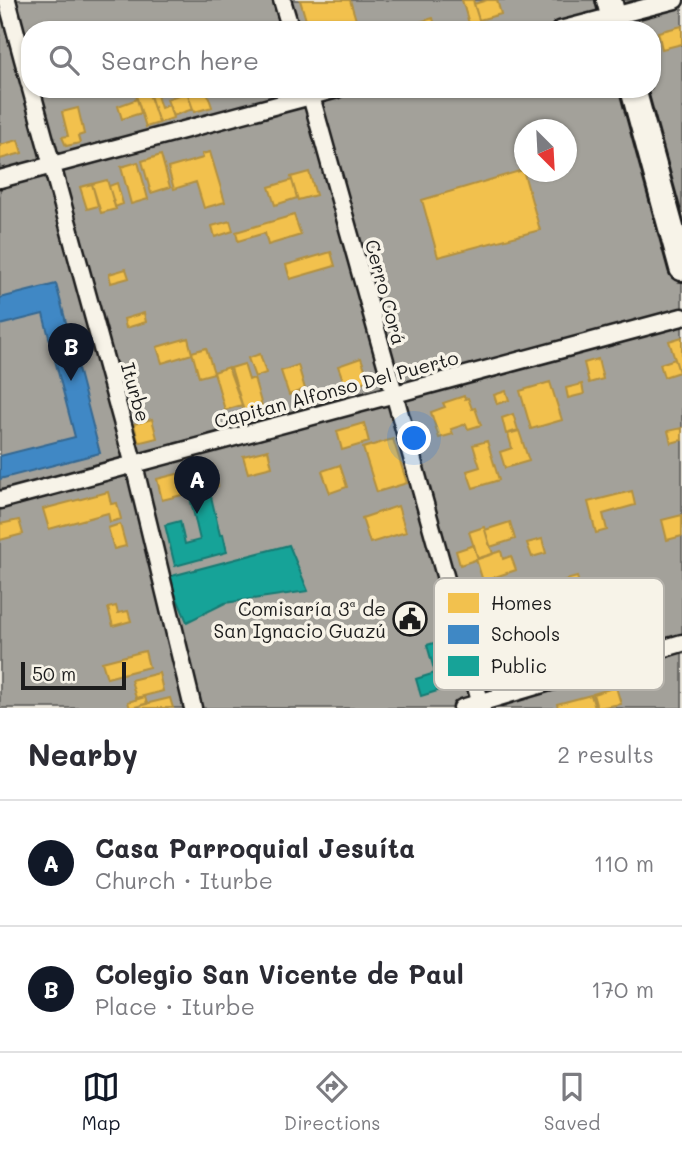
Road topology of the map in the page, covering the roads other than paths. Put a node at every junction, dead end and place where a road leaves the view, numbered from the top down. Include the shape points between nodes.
1 (7, 0) edge
2 (282, 0) edge
3 (675, 0) edge
4 (613, 15) edge
5 (288, 21) edge
6 (592, 21) edge
7 (21, 53) edge
8 (33, 98) edge
9 (292, 98) edge
10 (311, 98) edge
11 (635, 98) edge
12 (51, 166) junction
13 (0, 179) edge
14 (682, 268) edge
15 (682, 317) edge
16 (393, 395) junction
17 (134, 465) junction
18 (0, 500) edge
19 (446, 578) edge
20 (682, 642) edge
21 (664, 648) edge
22 (530, 690) edge
23 (482, 705) edge
24 (193, 708) edge
25 (462, 708) edge

1 - 7 street, Iturbe
2 - 5 street
3 - 4 street
4 - 6 street
8 - 12 street, Iturbe
9 - 12 street
10 - 16 street, Cerro Corá
11 - 14 main road
12 - 13 street
12 - 17 street, Iturbe
15 - 16 street, Capitan Alfonso Del Puerto
16 - 17 street, Capitan Alfonso Del Puerto
16 - 19 street, Cerro Corá
17 - 18 street, Capitan Alfonso Del Puerto
17 - 24 street, Iturbe
20 - 21 street
22 - 23 street
23 - 25 street

